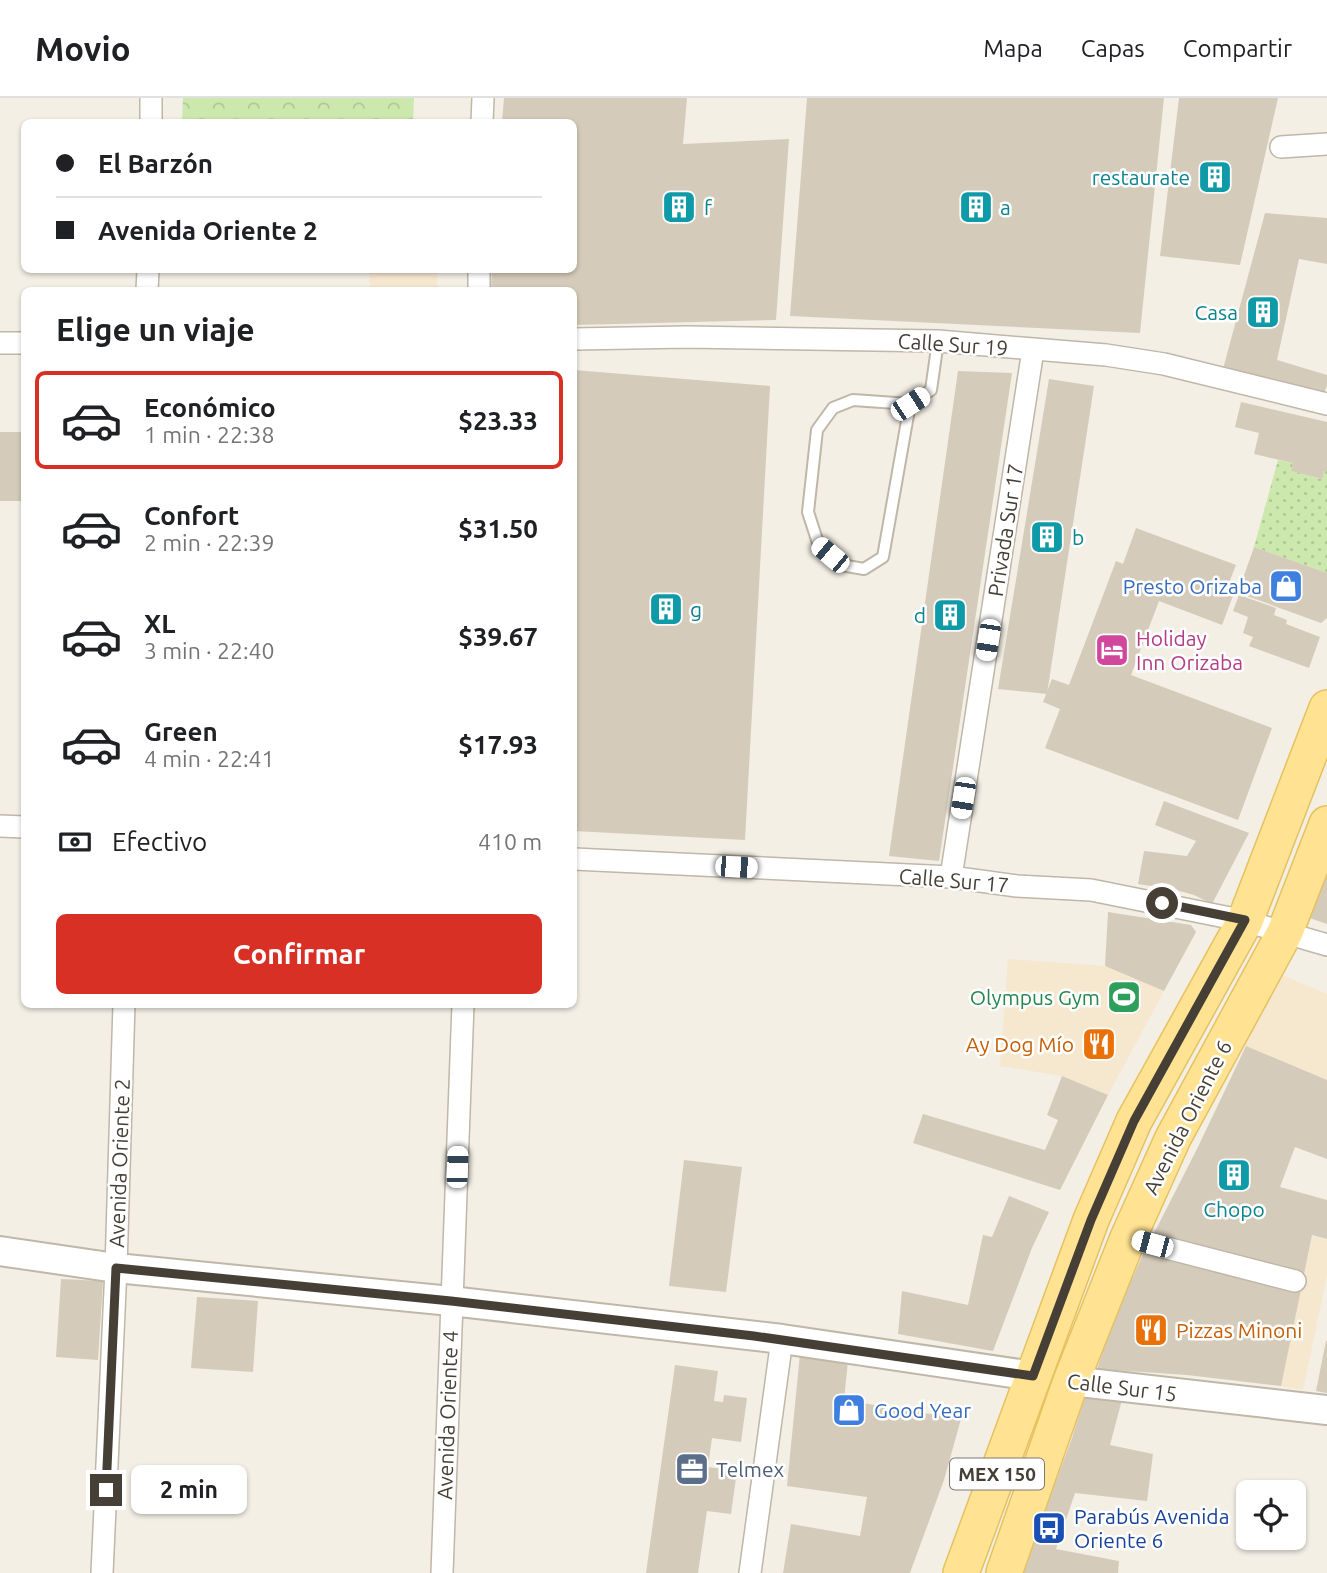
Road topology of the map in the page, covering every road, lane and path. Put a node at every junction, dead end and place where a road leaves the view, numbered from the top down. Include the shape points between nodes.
1 (151, 98) edge
2 (483, 98) edge
3 (151, 119) edge
4 (482, 119) edge
5 (1327, 145) edge
6 (1281, 147) dead end
7 (577, 339) edge
8 (938, 341) junction
9 (0, 343) edge
10 (21, 343) edge
11 (1032, 350) junction
12 (910, 404) junction
13 (1327, 404) edge
14 (1327, 708) edge
15 (1327, 824) edge
16 (0, 826) edge
17 (21, 827) edge
18 (577, 859) edge
19 (951, 877) junction
20 (1245, 920) junction
21 (1285, 932) junction
22 (1327, 945) edge
23 (124, 1008) edge
24 (463, 1008) edge
25 (1128, 1238) junction
26 (0, 1251) edge
27 (116, 1268) junction
28 (1294, 1281) dead end
29 (451, 1301) junction
30 (782, 1339) junction
31 (1033, 1376) junction
32 (1070, 1381) junction
33 (1327, 1410) edge
34 (102, 1573) edge
35 (442, 1573) edge
36 (750, 1573) edge
37 (961, 1573) edge
38 (1004, 1573) edge

1 - 3 street
2 - 4 street
5 - 6 street
7 - 8 street, Calle Sur 19
8 - 11 street, Calle Sur 19
8 - 12 lane via 931,390
9 - 10 street
11 - 13 street, Calle Sur 19 via 1164,364
11 - 19 street, Privada Sur 17
12 - 12 lane via 883,557 864,569 841,565 819,546 808,512 817,430 833,408 853,400
14 - 20 main road, Avenida Oriente 6 / MEX 150
15 - 21 main road, Avenida Oriente 6 / MEX 150
16 - 17 street
18 - 19 street, Calle Sur 17
19 - 20 street, Calle Sur 17 via 1091,890
20 - 21 street, Calle Sur 17
20 - 31 main road, Avenida Oriente 6 / MEX 150 via 1134,1121 1091,1220
21 - 22 street, Calle Sur 17
21 - 25 main road, Avenida Oriente 6 / MEX 150 via 1173,1138
23 - 27 street, Avenida Oriente 2
24 - 29 street, Avenida Oriente 4
25 - 28 street
25 - 32 main road, Avenida Oriente 6 / MEX 150
26 - 27 street, Calle Sur 15
27 - 29 street, Calle Sur 15
27 - 34 street, Avenida Oriente 2
29 - 30 street, Calle Sur 15
29 - 35 street, Avenida Oriente 4
30 - 31 street, Calle Sur 15
30 - 36 street
31 - 32 street, Calle Sur 15
31 - 37 main road, Avenida Oriente 6 / MEX 150
32 - 33 street, Calle Sur 15
32 - 38 main road, Avenida Oriente 6 / MEX 150

